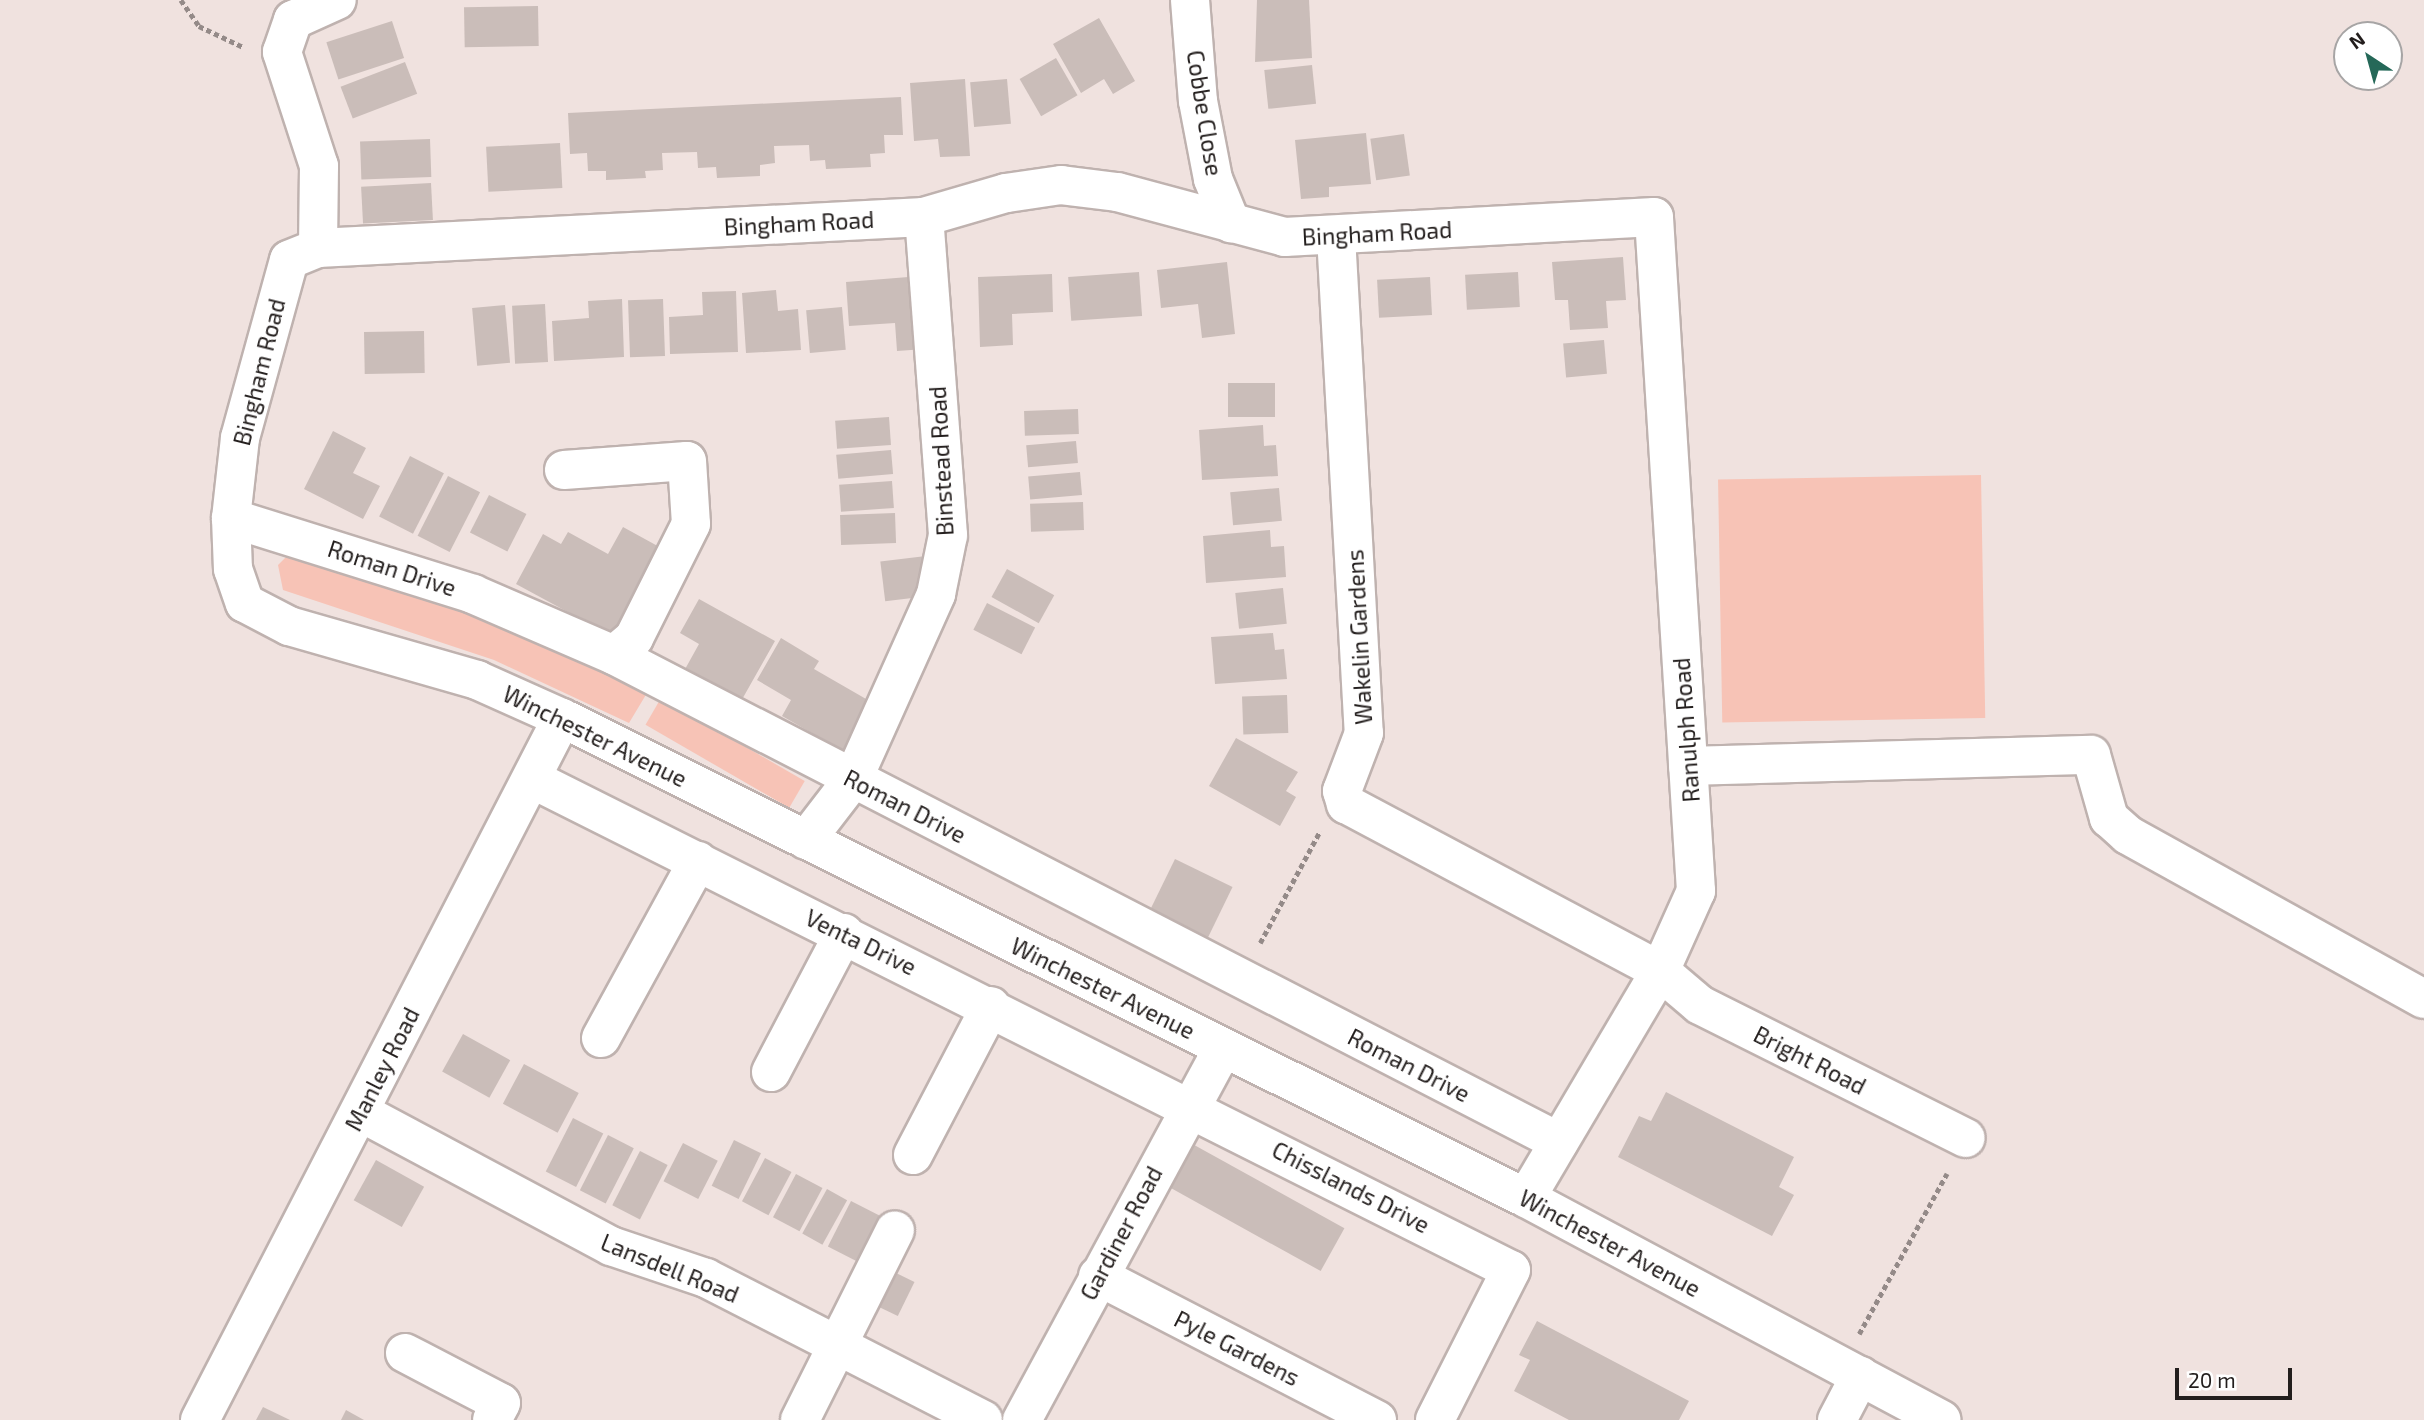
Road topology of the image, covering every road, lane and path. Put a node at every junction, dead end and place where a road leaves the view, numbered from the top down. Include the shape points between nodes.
1 (181, 0) edge
2 (337, 0) edge
3 (1190, 0) edge
4 (282, 52) junction
5 (924, 217) junction
6 (1654, 217) joint
7 (1231, 223) junction
8 (1336, 236) junction
9 (318, 248) junction
10 (564, 470) dead end
11 (231, 519) junction
12 (245, 603) joint
13 (614, 655) junction
14 (562, 718) junction
15 (1688, 766) junction
16 (532, 779) junction
17 (853, 779) junction
18 (1326, 820) dead end
19 (806, 840) junction
20 (698, 861) junction
21 (844, 933) junction
22 (1660, 971) junction
23 (1241, 978) junction
24 (2424, 999) edge
25 (991, 1006) junction
26 (601, 1038) dead end
27 (1223, 1048) junction
28 (771, 1072) dead end
29 (1191, 1105) junction
30 (360, 1112) junction
31 (1966, 1138) joint
32 (1559, 1142) junction
33 (913, 1155) dead end
34 (1526, 1198) junction
35 (895, 1230) dead end
36 (1097, 1276) junction
37 (838, 1345) junction
38 (405, 1353) dead end
39 (1851, 1371) junction
40 (200, 1420) edge
41 (492, 1420) edge
42 (800, 1420) edge
43 (983, 1420) edge
44 (1022, 1420) edge
45 (1377, 1420) edge
46 (1435, 1420) edge
47 (1837, 1420) edge
48 (1941, 1420) edge

1 - 4 path via 199,26 236,46
2 - 4 street via 293,20
3 - 7 street, Cobbe Close via 1198,101 1213,179
4 - 9 street via 319,166
5 - 7 street, Bingham Road via 1006,192 1061,185 1117,192
5 - 9 street, Bingham Road
5 - 17 street, Binstead Road via 948,535 936,594
6 - 8 street, Bingham Road
6 - 15 street, Ranulph Road
7 - 8 street, Bingham Road via 1285,237
8 - 22 street, Wakelin Gardens via 1364,723 1342,791 1346,804
9 - 11 street, Bingham Road via 289,260 240,438
10 - 13 street via 687,461 691,524 634,639
11 - 12 street, Bingham Road via 233,569
11 - 13 street, Roman Drive via 473,594
12 - 14 street, Winchester Avenue via 289,626 477,680
13 - 17 street, Roman Drive
14 - 16 street, Manley Road
14 - 19 street, Winchester Avenue
15 - 22 street, Ranulph Road via 1696,891
15 - 24 street via 2091,755 2109,818 2128,835
16 - 20 street, Venta Drive
16 - 30 street, Manley Road
17 - 19 street, Binstead Road
17 - 23 street, Roman Drive
18 - 23 path
19 - 27 street, Winchester Avenue
20 - 21 street, Venta Drive
20 - 26 street
21 - 25 street, Venta Drive
21 - 28 street
22 - 31 street, Bright Road via 1700,1005
22 - 32 street, Ranulph Road
23 - 32 street, Roman Drive
25 - 29 street, Venta Drive
25 - 33 street
27 - 29 street, Gardiner Road
27 - 34 street, Winchester Avenue
29 - 36 street, Gardiner Road
29 - 46 street, Chisslands Drive via 1511,1270
30 - 37 street, Lansdell Road via 611,1246 706,1278
30 - 40 street, Manley Road
31 - 39 path
32 - 34 street, Ranulph Road
34 - 39 street, Winchester Avenue
35 - 37 street
36 - 44 street, Gardiner Road
36 - 45 street, Pyle Gardens
37 - 42 street
37 - 43 street, Lansdell Road
38 - 41 street via 500,1404
39 - 47 street
39 - 48 street, Winchester Avenue

